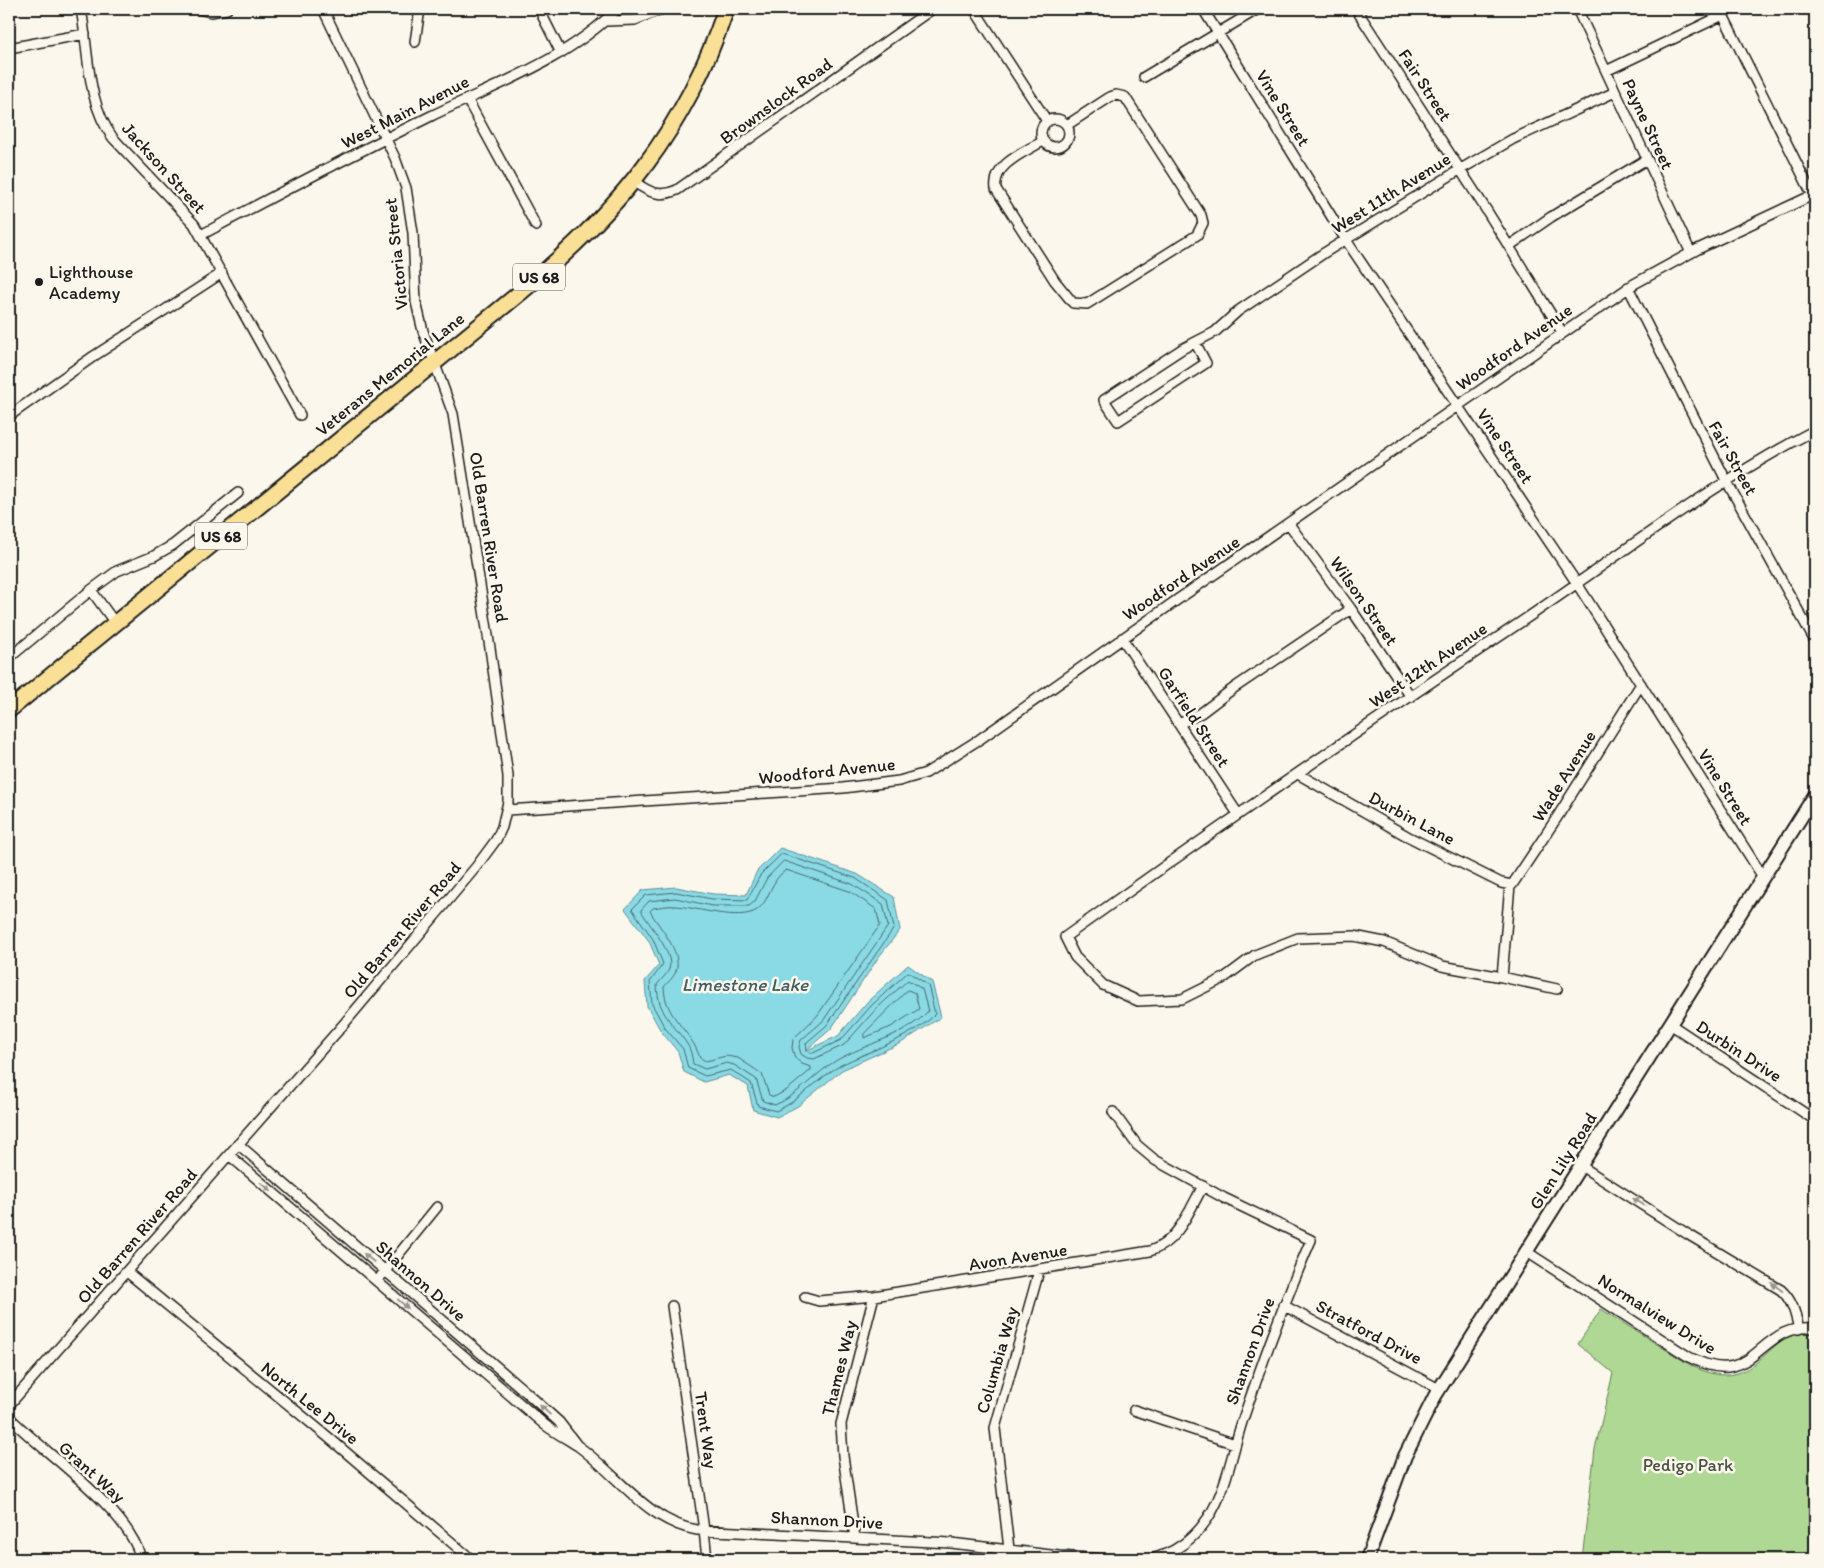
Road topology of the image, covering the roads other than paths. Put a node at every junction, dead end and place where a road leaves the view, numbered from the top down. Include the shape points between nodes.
1 (81, 9) edge
2 (198, 9) edge
3 (227, 9) edge
4 (324, 9) edge
5 (420, 9) edge
6 (539, 9) edge
7 (617, 9) edge
8 (662, 9) edge
9 (726, 9) edge
10 (932, 9) edge
11 (974, 9) edge
12 (1203, 9) edge
13 (1258, 9) edge
14 (1356, 9) edge
15 (1577, 9) edge
16 (1722, 12) edge
17 (606, 21) junction
18 (85, 34) junction
19 (1218, 34) junction
20 (415, 42) dead end
21 (9, 48) edge
22 (560, 53) junction
23 (1606, 71) junction
24 (1144, 77) dead end
25 (1615, 92) junction
26 (467, 99) junction
27 (1047, 121) junction
28 (1067, 125) junction
29 (386, 139) junction
30 (1043, 141) junction
31 (1646, 160) junction
32 (1460, 169) junction
33 (634, 182) junction
34 (1814, 196) edge
35 (536, 226) dead end
36 (201, 235) junction
37 (1346, 240) junction
38 (1509, 246) junction
39 (1691, 253) junction
40 (222, 273) junction
41 (1628, 287) junction
42 (1562, 332) junction
43 (1196, 344) junction
44 (435, 362) junction
45 (1459, 407) junction
46 (300, 415) dead end
47 (9, 416) edge
48 (1815, 430) edge
49 (1726, 480) junction
50 (238, 493) dead end
51 (1289, 524) junction
52 (1576, 582) junction
53 (91, 590) junction
54 (1351, 609) junction
55 (115, 623) junction
56 (1122, 638) junction
57 (1815, 641) edge
58 (9, 658) edge
59 (1641, 684) junction
60 (1411, 697) junction
61 (9, 710) edge
62 (1179, 724) junction
63 (1298, 774) junction
64 (1815, 795) edge
65 (507, 810) junction
66 (1238, 814) junction
67 (1763, 877) junction
68 (1511, 885) junction
69 (1502, 977) junction
70 (1556, 989) dead end
71 (1670, 1024) junction
72 (1113, 1112) dead end
73 (1815, 1120) edge
74 (238, 1144) junction
75 (229, 1154) junction
76 (1581, 1166) junction
77 (1203, 1186) junction
78 (437, 1207) dead end
79 (311, 1208) junction
80 (303, 1218) junction
81 (1527, 1252) junction
82 (1040, 1270) junction
83 (385, 1271) junction
84 (127, 1272) junction
85 (376, 1282) junction
86 (874, 1296) junction
87 (806, 1297) dead end
88 (1284, 1305) junction
89 (672, 1306) dead end
90 (1815, 1328) edge
91 (1799, 1329) junction
92 (486, 1358) junction
93 (477, 1368) junction
94 (1439, 1389) junction
95 (9, 1405) edge
96 (1134, 1410) dead end
97 (9, 1417) edge
98 (1235, 1444) junction
99 (578, 1446) junction
100 (704, 1530) junction
101 (855, 1538) junction
102 (1008, 1549) junction
103 (141, 1559) edge
104 (471, 1559) edge
105 (706, 1559) edge
106 (1103, 1559) edge
107 (1151, 1559) edge
108 (1367, 1559) edge

1 - 18 street, Jackson Street
2 - 3 street via 211,12
4 - 29 street, Victoria Street
5 - 20 street
6 - 22 street
7 - 17 street, West Main Avenue
8 - 17 street via 635,20
9 - 33 main road, Veterans Memorial Lane / US 68 via 710,54 686,103
10 - 33 street, Brownslock Road via 677,190 658,194
11 - 27 street
12 - 19 street, Vine Street
13 - 19 street
14 - 32 street, Fair Street
15 - 23 street, Payne Street
16 - 23 street
16 - 34 street
17 - 22 street, West Main Avenue via 582,41
18 - 21 street
18 - 36 street, Jackson Street via 94,95 105,125 119,144 184,211
19 - 24 street
19 - 37 street, Vine Street
22 - 26 street, West Main Avenue
23 - 25 street, Payne Street
25 - 31 street, Payne Street
25 - 32 street, West 11th Avenue via 1513,139
26 - 29 street, West Main Avenue
26 - 35 street
27 - 28 street via 1058,119
27 - 30 street via 1041,132
28 - 30 street via 1068,137 1063,145 1055,147
28 - 30 street via 1110,97 1125,96 1202,215 1203,223 1197,235 1087,304 1073,303 996,189 996,178 1004,165
29 - 36 street, West Main Avenue
29 - 44 street, Victoria Street via 406,188 413,233 416,302
31 - 38 street
31 - 39 street, Payne Street
32 - 37 street, West 11th Avenue
32 - 38 street, Fair Street
33 - 44 main road, Veterans Memorial Lane / US 68 via 568,252
34 - 39 street, Woodford Avenue
36 - 40 street, Jackson Street
37 - 43 street, West 11th Avenue via 1245,306
37 - 45 street, Vine Street
38 - 42 street, Fair Street
39 - 41 street, Woodford Avenue
40 - 46 street, Jackson Street
40 - 47 street
41 - 42 street, Woodford Avenue
41 - 49 street, Fair Street
42 - 45 street, Woodford Avenue
43 - 43 street, West 11th Avenue via 1182,349 1104,400 1118,422 1206,363
44 - 55 main road, Veterans Memorial Lane / US 68
44 - 65 street, Old Barren River Road via 455,426 502,727 508,776
45 - 51 street, Woodford Avenue
45 - 52 street, Vine Street
48 - 49 street, West 12th Avenue
49 - 52 street, West 12th Avenue
49 - 57 street, Fair Street
50 - 53 street via 173,545 117,571
51 - 54 street, Wilson Street
51 - 56 street, Woodford Avenue
52 - 59 street, Vine Street
52 - 60 street, West 12th Avenue
53 - 55 street
53 - 58 street
54 - 60 street, Wilson Street
54 - 62 street via 1202,713
55 - 61 main road, Veterans Memorial Lane / US 68
56 - 62 street, Garfield Street
56 - 65 street, Woodford Avenue via 960,753 912,778 834,789
59 - 67 street, Vine Street
59 - 68 street, Wade Avenue
60 - 63 street, West 12th Avenue
62 - 66 street, Garfield Street
63 - 66 street, West 12th Avenue
63 - 68 street, Durbin Lane via 1408,836 1498,882
64 - 67 street, Glen Lily Road
65 - 74 street, Old Barren River Road via 496,840 476,867
66 - 69 street, West 12th Avenue via 1065,937 1075,957 1103,985 1138,1001 1182,999 1224,978 1255,955 1298,938 1354,936 1384,942 1442,966
67 - 71 street, Glen Lily Road
68 - 69 street
69 - 70 street
71 - 73 street, Durbin Drive
71 - 76 street, Glen Lily Road
72 - 77 street via 1146,1153
74 - 75 street, Old Barren River Road
74 - 79 street, Shannon Drive
75 -> 80 street, Shannon Drive
75 - 84 street, Old Barren River Road
76 - 81 street, Glen Lily Road
91 -> 76 street via 1794,1307 1781,1290
77 - 82 street, Avon Avenue via 1177,1231 1161,1248
77 - 88 street, Shannon Drive via 1311,1240
78 - 83 street
79 - 80 street
83 -> 79 street, Shannon Drive
80 - 85 street, Shannon Drive
81 - 91 street, Normalview Drive via 1689,1357 1714,1368 1739,1364 1777,1337
81 - 94 street, Glen Lily Road
82 - 86 street, Avon Avenue
82 - 102 street, Columbia Way via 995,1428
83 - 85 street
83 - 92 street, Shannon Drive
84 - 95 street, Old Barren River Road
84 - 104 street, North Lee Drive
85 -> 93 street, Shannon Drive
86 - 87 street, Avon Avenue via 820,1301
86 - 101 street, Thames Way via 841,1424
88 - 94 street, Stratford Drive
88 - 98 street, Shannon Drive
89 - 100 street, Trent Way
90 - 91 street, Normalview Drive
92 - 93 street
99 -> 92 street, Shannon Drive via 558,1422
93 - 99 street, Shannon Drive via 545,1425
94 - 108 street, Glen Lily Road via 1405,1456
96 - 98 street
97 - 103 street, Grant Way via 117,1516 133,1536
98 - 107 street, Shannon Drive via 1216,1502 1200,1528 1178,1548
99 - 100 street, Shannon Drive via 662,1518 686,1528
100 - 101 street, Shannon Drive
100 - 105 street, Trent Way
101 - 102 street, Shannon Drive
102 - 106 street, Shannon Drive

